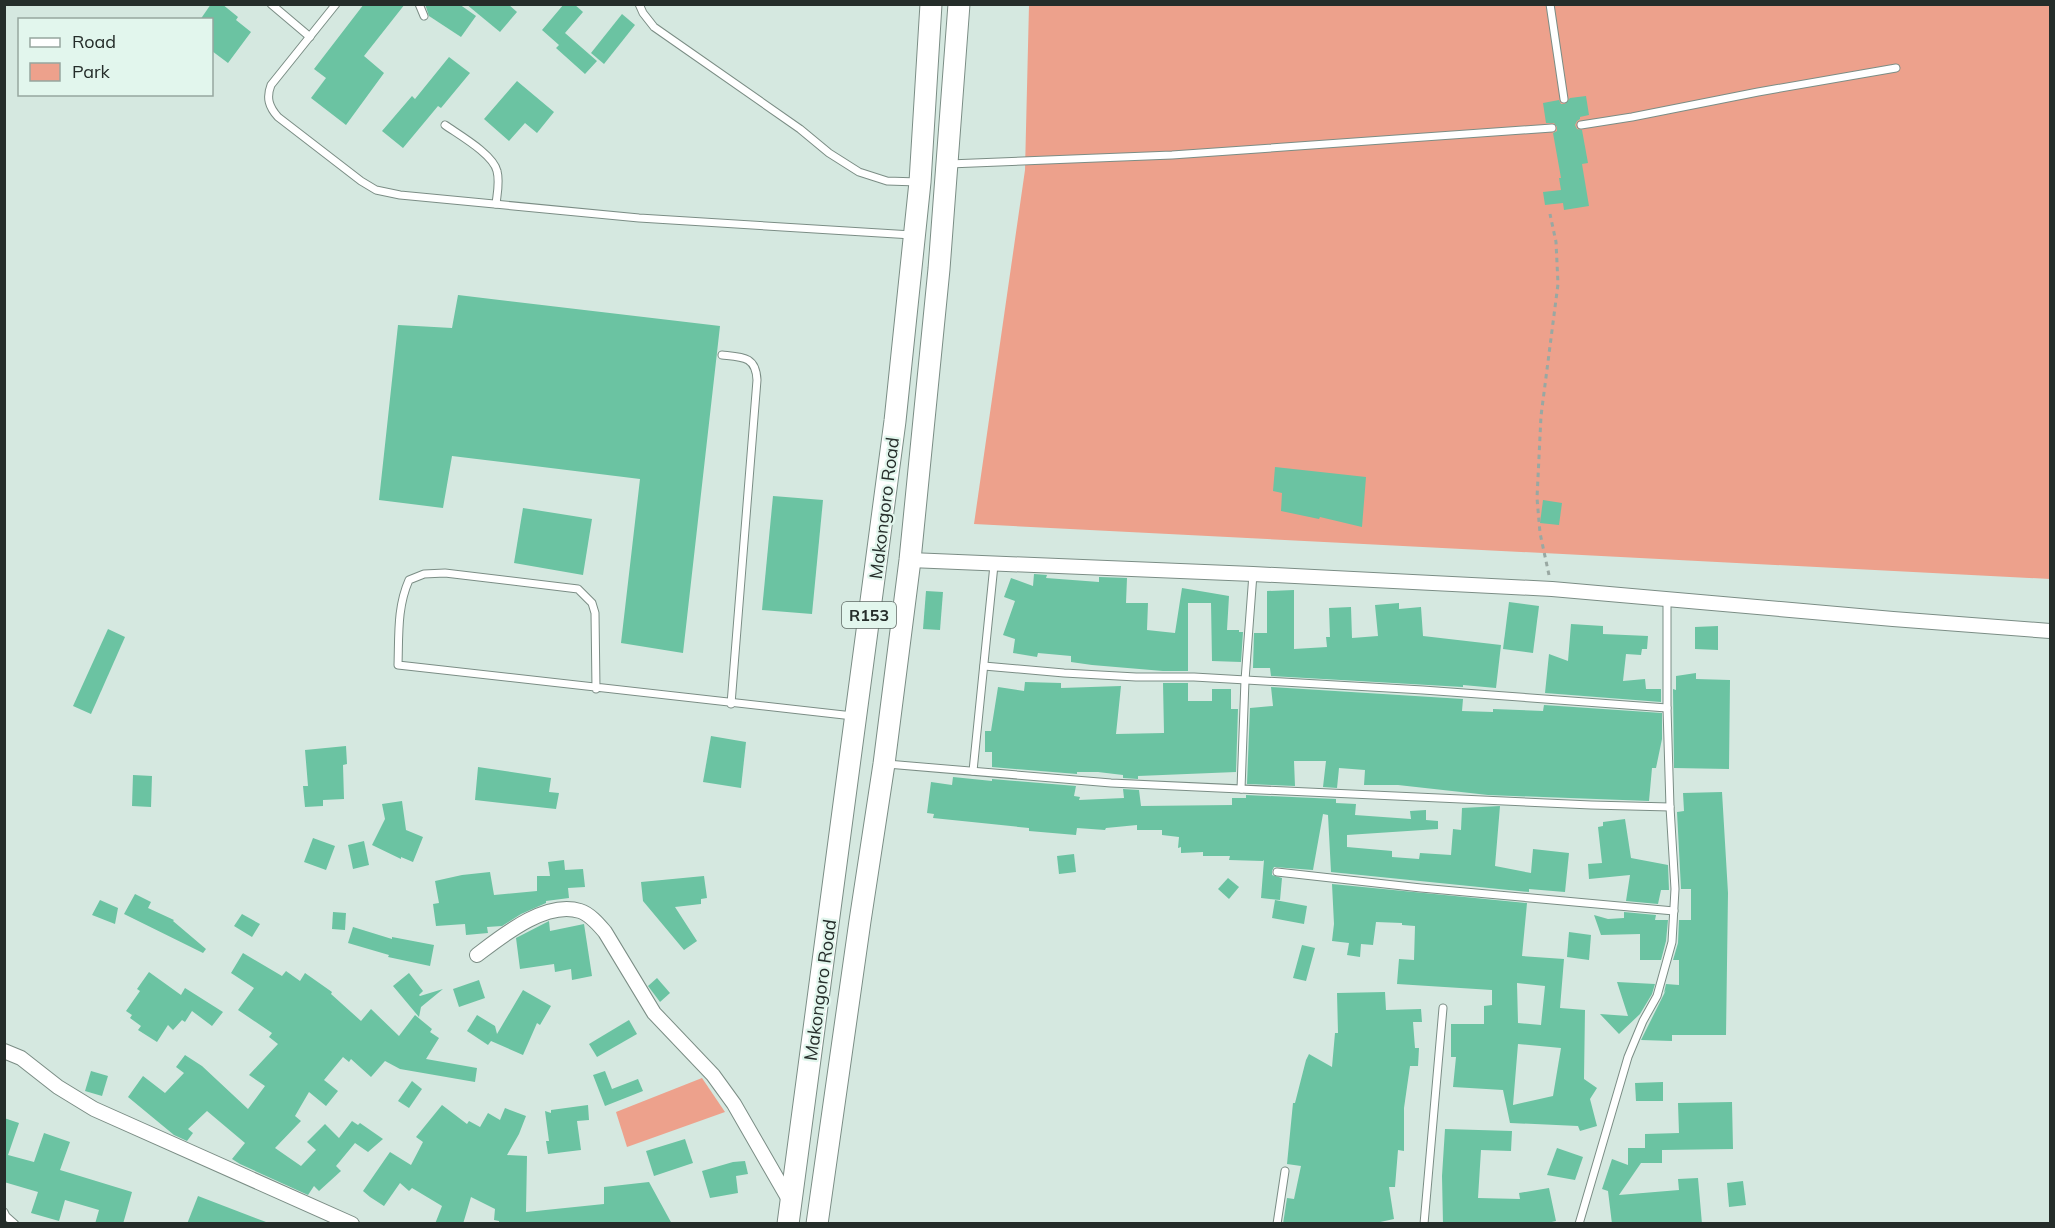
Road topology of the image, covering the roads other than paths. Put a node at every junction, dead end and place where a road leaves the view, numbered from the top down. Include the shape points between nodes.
1 (271, 4) edge
2 (336, 4) edge
3 (419, 4) edge
4 (639, 4) edge
5 (931, 4) edge
6 (959, 4) edge
7 (1550, 4) edge
8 (424, 16) dead end
9 (310, 38) junction
10 (1896, 68) dead end
11 (1564, 99) dead end
12 (1581, 125) dead end
13 (445, 126) dead end
14 (1552, 128) dead end
15 (947, 164) junction
16 (920, 182) junction
17 (496, 204) junction
18 (914, 235) junction
19 (722, 355) dead end
20 (910, 560) junction
21 (994, 565) junction
22 (1253, 574) junction
23 (1667, 598) junction
24 (2050, 631) edge
25 (984, 666) junction
26 (1245, 680) junction
27 (596, 689) junction
28 (731, 704) junction
29 (1668, 708) junction
30 (856, 717) junction
31 (884, 764) junction
32 (973, 771) junction
33 (1240, 789) junction
34 (1670, 807) junction
35 (1277, 872) dead end
36 (1674, 911) junction
37 (477, 955) dead end
38 (1443, 1008) dead end
39 (4, 1051) edge
40 (1285, 1171) dead end
41 (4, 1212) edge
42 (789, 1213) edge
43 (15, 1224) edge
44 (352, 1224) edge
45 (817, 1224) edge
46 (1277, 1224) edge
47 (1424, 1224) edge
48 (1579, 1224) edge

1 - 9 lane
2 - 9 lane
3 - 8 lane
4 - 16 lane via 654,27 829,153 859,172 887,181
5 - 16 main road, Makongoro Road / R153
6 - 15 main road, Makongoro Road / R153
7 - 11 lane
9 - 17 lane via 271,85 269,102 278,117 376,190
10 - 12 lane
13 - 17 lane via 494,164 498,183
14 - 15 lane via 1172,155
15 - 20 main road, Makongoro Road / R153
16 - 18 main road, Makongoro Road / R153
17 - 18 lane
18 - 30 main road, Makongoro Road / R153 via 895,421
19 - 28 lane via 752,362 758,380
20 - 21 street
20 - 31 main road, Makongoro Road / R153
21 - 22 street
21 - 25 lane
22 - 23 street
22 - 26 lane
23 - 24 street
23 - 29 lane
25 - 26 lane via 1064,674
25 - 32 lane
26 - 29 lane
26 - 33 lane
27 - 27 lane via 398,665 399,614 409,580 424,574 445,573 578,589 592,603 595,613
27 - 28 lane
28 - 30 lane
29 - 34 lane
30 - 42 main road, Makongoro Road / R153
31 - 32 lane
31 - 45 main road, Makongoro Road / R153
32 - 33 lane
33 - 34 lane
34 - 36 lane
35 - 36 lane
36 - 48 lane via 1672,942 1659,988 1628,1057
37 - 42 street via 507,932 540,915 562,909 581,911 595,921 654,1013 713,1075 734,1104
38 - 47 lane
39 - 44 street via 21,1058 94,1109
40 - 46 lane
41 - 43 lane

